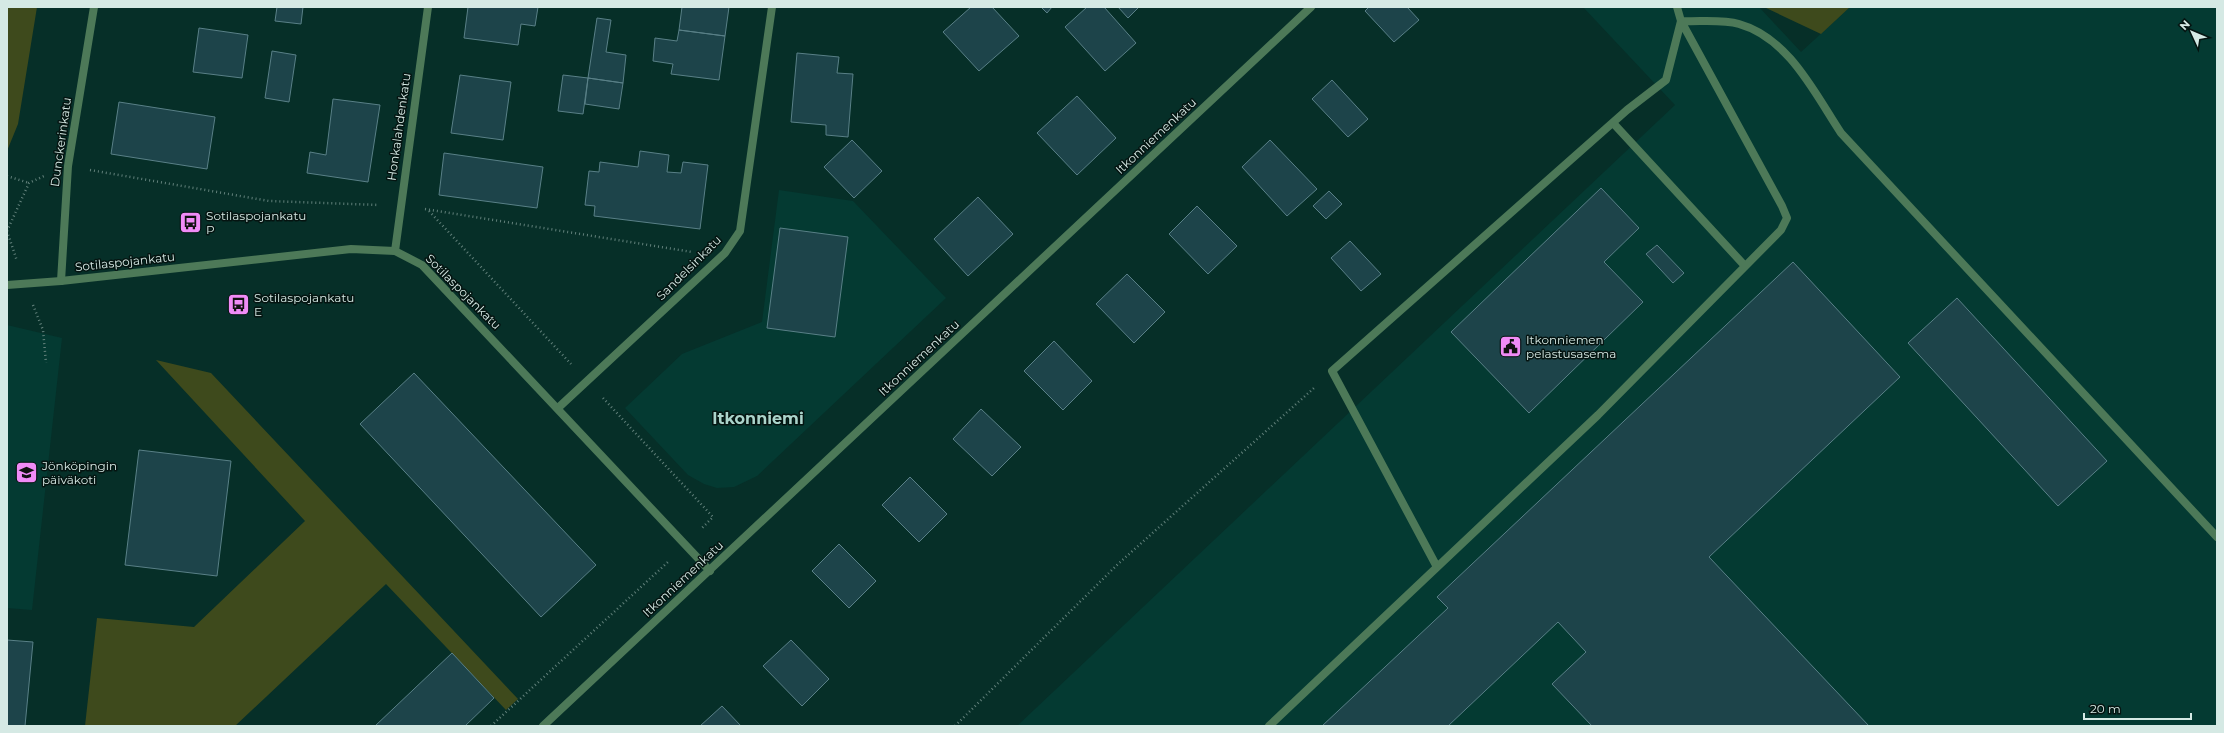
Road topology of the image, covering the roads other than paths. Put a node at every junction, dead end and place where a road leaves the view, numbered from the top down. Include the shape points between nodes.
1 (94, 7) edge
2 (428, 7) edge
3 (772, 7) edge
4 (1311, 7) edge
5 (1677, 7) edge
6 (1681, 21) junction
7 (1614, 124) junction
8 (395, 251) junction
9 (1745, 266) junction
10 (61, 281) junction
11 (7, 285) edge
12 (558, 408) junction
13 (2217, 537) edge
14 (1437, 567) junction
15 (710, 571) junction
16 (543, 726) edge
17 (1269, 726) edge

1 - 10 street, Dunckerinkatu via 68,166
2 - 8 street, Honkalahdenkatu
3 - 12 street, Sandelsinkatu via 740,230 725,253
4 - 15 street, Itkonniemenkatu
5 - 6 street
6 - 7 street via 1666,80
6 - 9 street via 1771,181 1787,218 1781,230
6 - 13 street via 1738,24 1765,34 1796,66 1841,133
7 - 9 street
7 - 14 street via 1332,371
8 - 10 street, Sotilaspojankatu via 351,249
8 - 12 street, Sotilaspojankatu via 422,265
9 - 14 street via 1598,414
10 - 11 street, Sotilaspojankatu
12 - 15 street, Sotilaspojankatu
14 - 17 street
15 - 16 street, Itkonniemenkatu

